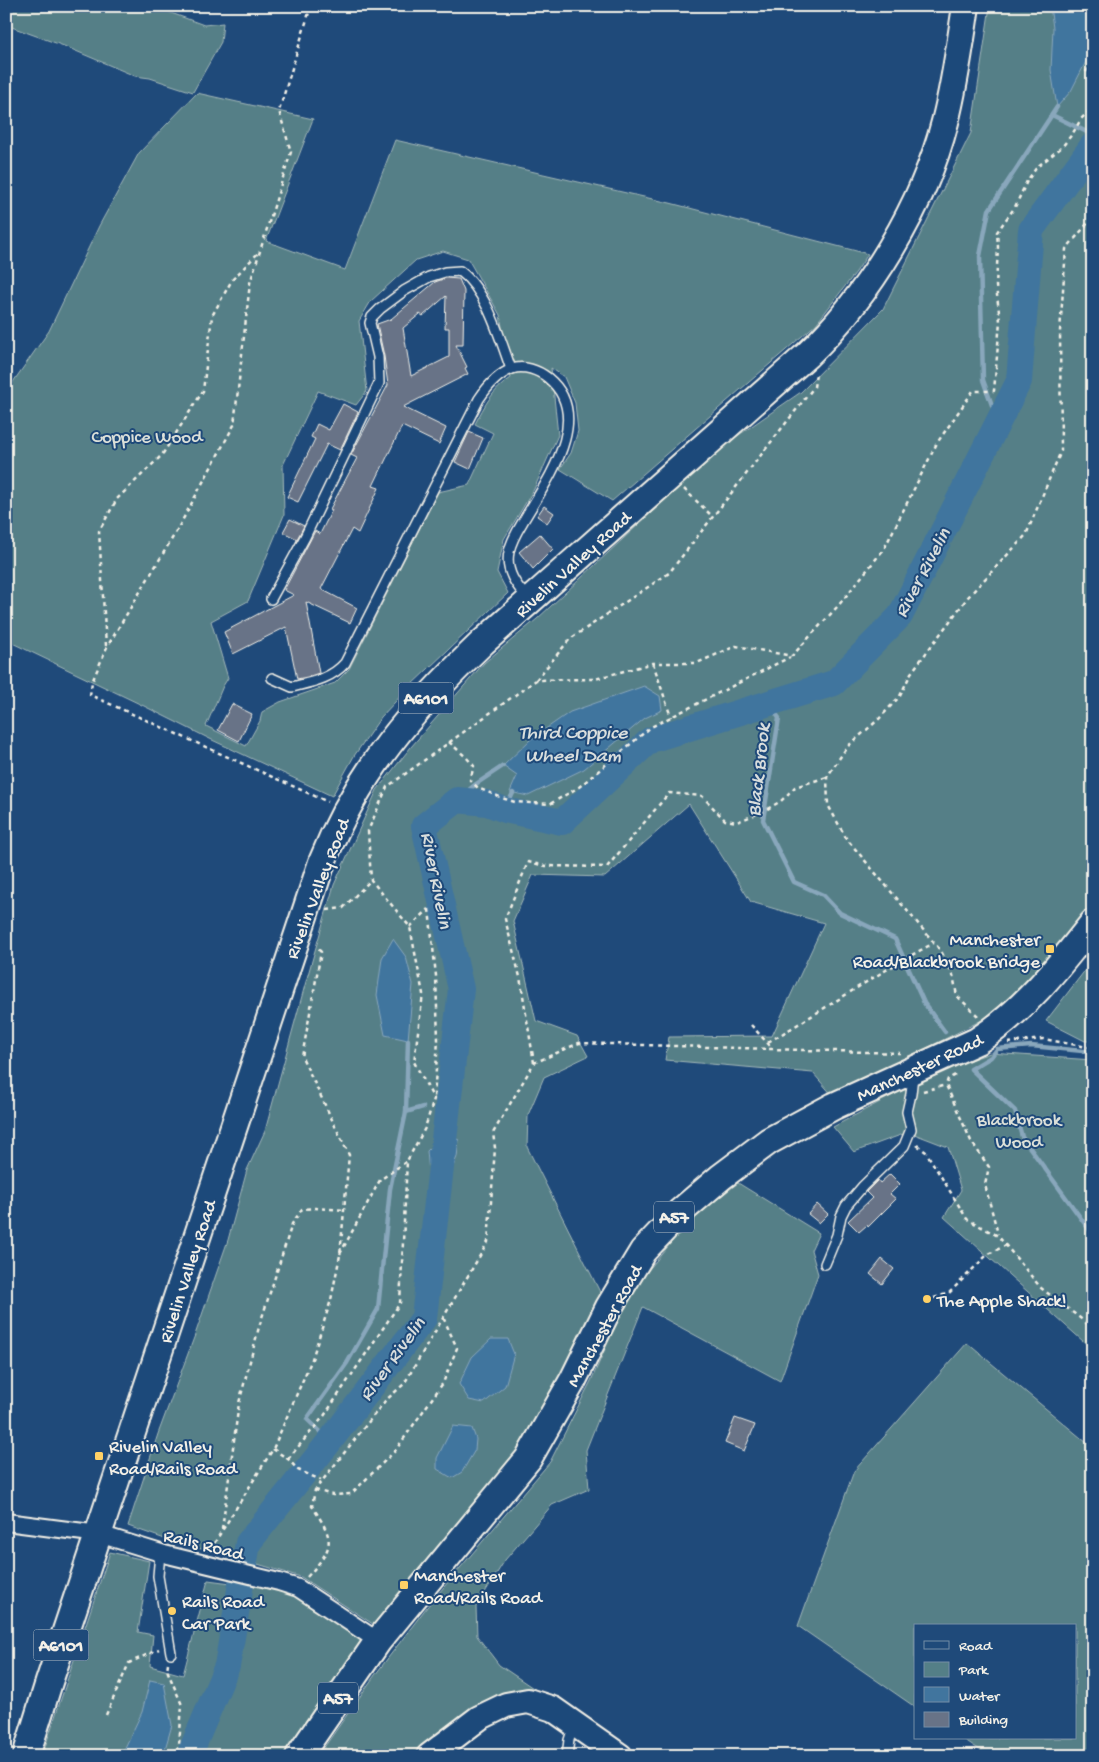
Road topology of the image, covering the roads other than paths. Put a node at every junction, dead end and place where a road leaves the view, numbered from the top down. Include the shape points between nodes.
1 (966, 6) edge
2 (511, 369) junction
3 (271, 599) dead end
4 (531, 601) junction
5 (272, 678) dead end
6 (1093, 923) edge
7 (914, 1077) junction
8 (825, 1264) dead end
9 (6, 1522) edge
10 (99, 1534) junction
11 (160, 1553) junction
12 (378, 1641) junction
13 (171, 1653) road end
14 (574, 1724) junction
15 (26, 1756) edge
16 (298, 1756) edge
17 (429, 1756) edge
18 (567, 1756) edge
19 (620, 1756) edge

1 - 4 main road, Rivelin Valley Road / A6101 via 945,123 927,175 866,287 822,340
2 - 3 lane via 480,294 468,276 460,271 429,276 380,309 370,323 378,357 379,383 305,537
2 - 4 lane via 533,369 542,374 561,392 568,414 562,451 509,552 508,562 517,587
2 - 5 lane via 487,387 478,399 345,662 330,676 292,687
4 - 10 main road, Rivelin Valley Road / A6101 via 483,642 426,699 388,744 346,809 325,854
6 - 7 main road, Manchester Road / A57 via 1013,1015 985,1036
7 - 8 lane via 906,1112 911,1129 904,1146 846,1206
7 - 12 main road, Manchester Road / A57 via 834,1106 769,1141 680,1212 643,1251 609,1307 528,1459
9 - 10 street, Rails Road
10 - 11 street, Rails Road
10 - 15 main road, Rivelin Valley Road / A6101
11 - 12 street, Rails Road via 298,1588
11 - 13 lane via 158,1576
12 - 16 main road, Manchester Road / A57
14 - 17 street via 553,1710 528,1701 506,1704 479,1718
14 - 18 lane
14 - 19 street

